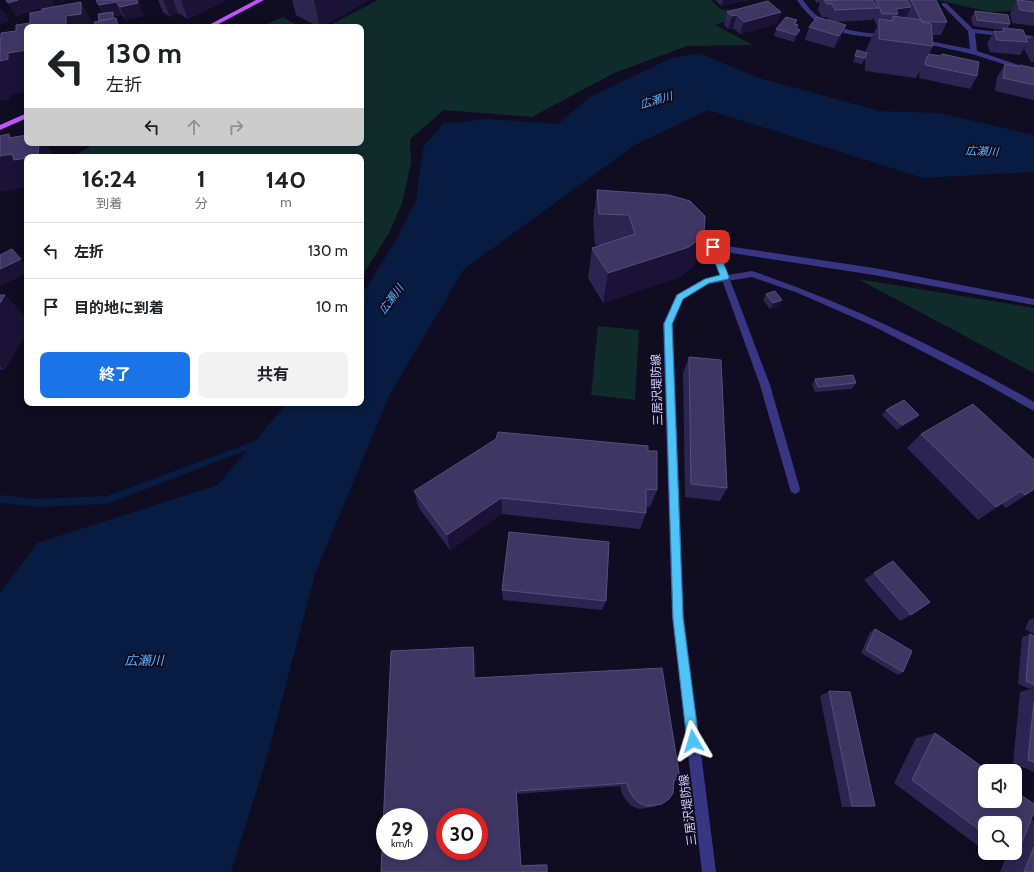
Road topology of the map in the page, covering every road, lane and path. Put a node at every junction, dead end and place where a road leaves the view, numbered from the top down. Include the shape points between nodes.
1 (261, 0) edge
2 (800, 0) edge
3 (944, 4) dead end
4 (214, 24) edge
5 (971, 32) junction
6 (896, 38) edge
7 (1034, 38) edge
8 (911, 40) edge
9 (974, 52) junction
10 (1034, 72) edge
11 (24, 116) edge
12 (0, 128) edge
13 (725, 277) junction
14 (1034, 302) edge
15 (1034, 407) edge
16 (795, 489) dead end
17 (709, 872) edge

1 - 4 main road
2 - 6 street via 811,16 830,27
3 - 5 street
5 - 7 street
5 - 9 street
8 - 9 street
9 - 10 street
11 - 12 main road
13 - 14 street via 713,247 933,282
13 - 15 street, 三居沢堤防線 via 752,274 801,291 883,328 989,381
13 - 16 street via 765,385
13 - 17 street, 三居沢堤防線 via 707,281 679,297 668,324 678,618

